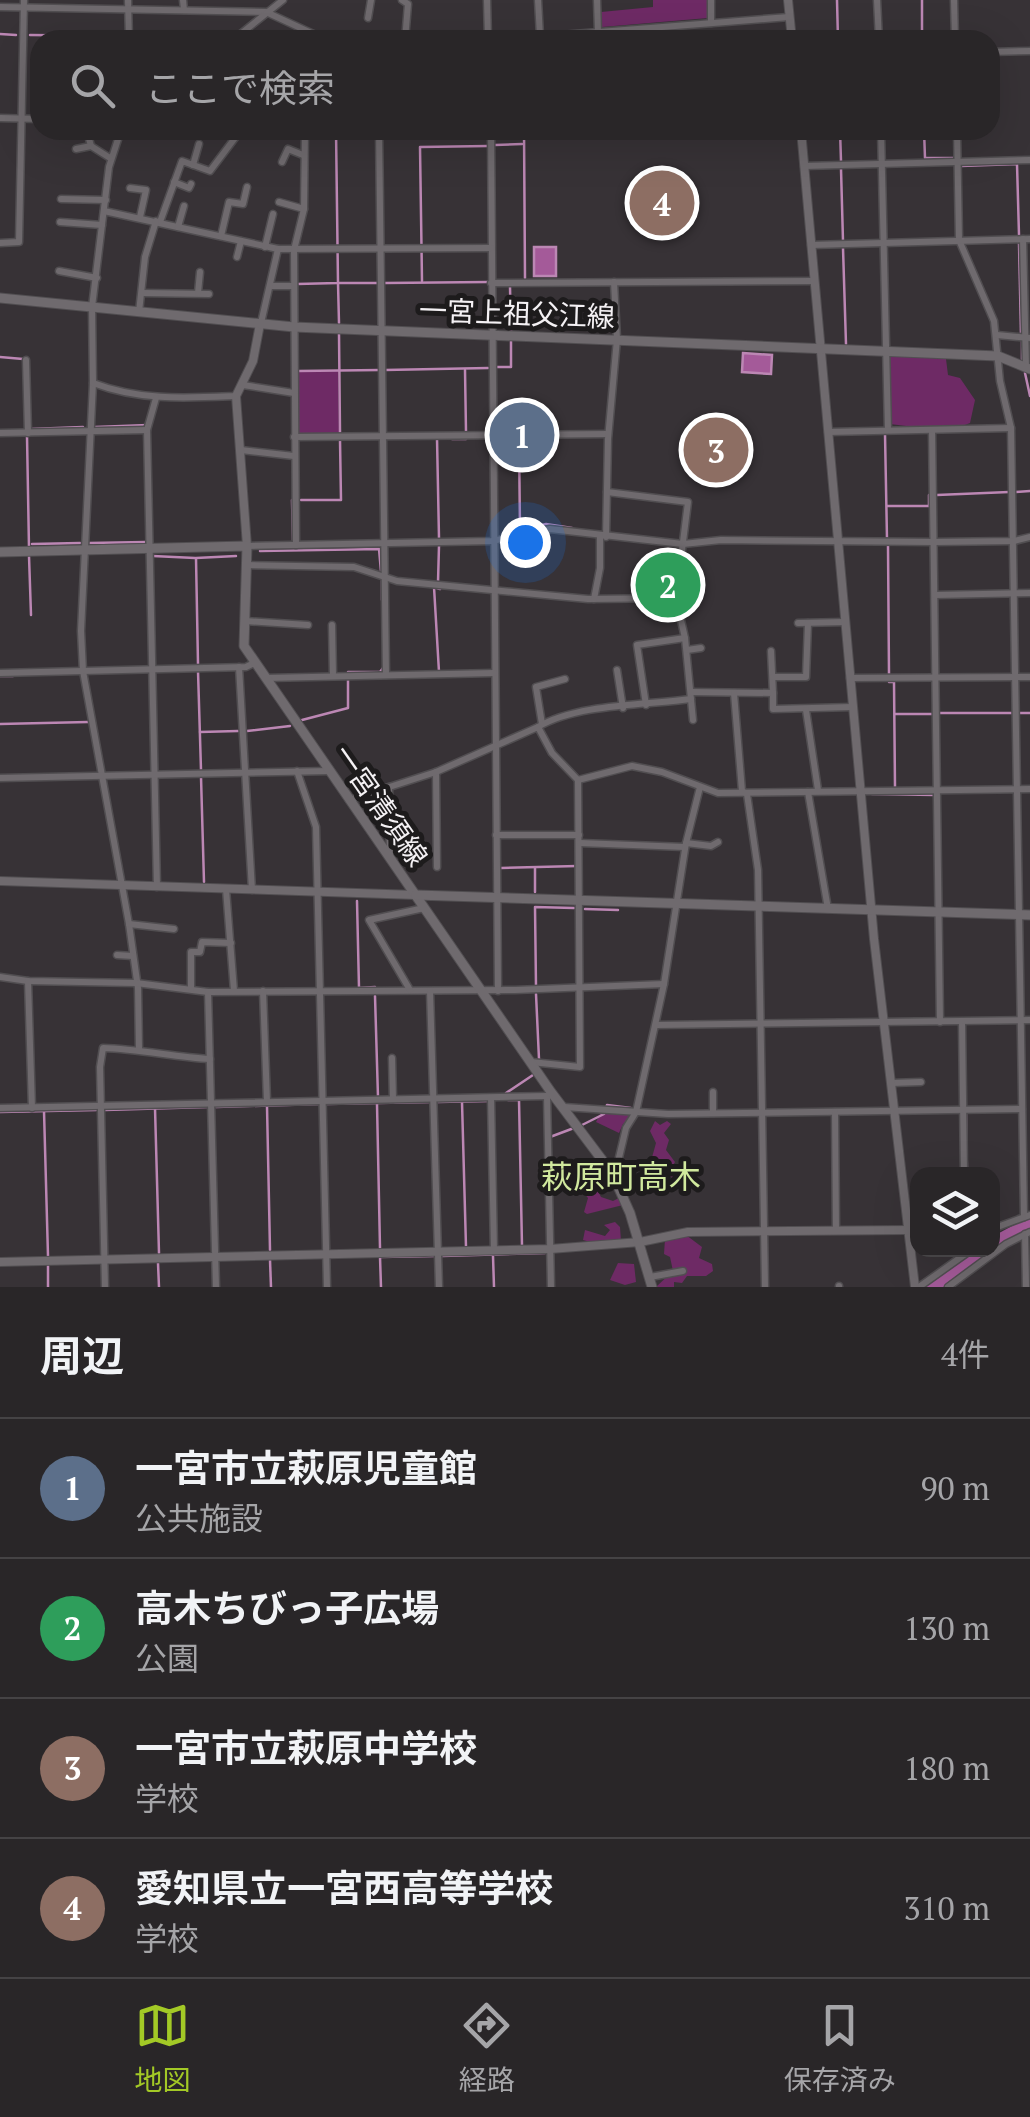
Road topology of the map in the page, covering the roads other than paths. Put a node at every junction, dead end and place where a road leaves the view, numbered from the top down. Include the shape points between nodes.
1 (128, 0) edge
2 (183, 0) edge
3 (231, 0) edge
4 (264, 0) edge
5 (283, 0) edge
6 (371, 0) edge
7 (402, 0) edge
8 (487, 0) edge
9 (538, 0) edge
10 (597, 0) edge
11 (711, 0) edge
12 (788, 0) edge
13 (878, 0) edge
14 (954, 0) edge
15 (24, 4) edge
16 (0, 6) edge
17 (128, 10) junction
18 (184, 10) junction
19 (230, 10) junction
20 (266, 12) junction
21 (790, 17) junction
22 (368, 18) dead end
23 (711, 23) junction
24 (129, 30) edge
25 (245, 30) edge
26 (298, 30) edge
27 (406, 30) edge
28 (488, 30) edge
29 (540, 30) edge
30 (598, 30) edge
31 (623, 30) edge
32 (791, 30) edge
33 (879, 30) edge
34 (955, 30) edge
35 (1000, 52) edge
36 (1030, 52) edge
37 (0, 118) edge
38 (22, 119) junction
39 (30, 119) edge
40 (90, 140) edge
41 (117, 140) edge
42 (234, 140) edge
43 (304, 140) edge
44 (379, 140) edge
45 (490, 140) edge
46 (801, 140) edge
47 (881, 140) edge
48 (957, 140) edge
49 (199, 144) dead end
50 (91, 146) junction
51 (76, 149) dead end
52 (303, 155) junction
53 (111, 158) junction
54 (1030, 160) edge
55 (282, 162) dead end
56 (958, 162) junction
57 (882, 164) junction
58 (193, 165) junction
59 (804, 166) junction
60 (174, 182) junction
61 (190, 184) dead end
62 (130, 188) dead end
63 (248, 188) dead end
64 (61, 199) dead end
65 (106, 200) junction
66 (280, 202) dead end
67 (184, 206) dead end
68 (304, 209) junction
69 (104, 212) junction
70 (273, 214) dead end
71 (140, 217) junction
72 (158, 221) junction
73 (60, 222) dead end
74 (102, 225) junction
75 (178, 227) junction
76 (221, 236) junction
77 (1026, 239) edge
78 (959, 240) junction
79 (241, 241) junction
80 (884, 242) junction
81 (0, 243) edge
82 (811, 245) junction
83 (265, 247) junction
84 (491, 248) junction
85 (278, 249) junction
86 (294, 250) junction
87 (381, 250) junction
88 (237, 257) dead end
89 (59, 271) dead end
90 (200, 272) dead end
91 (97, 278) junction
92 (614, 282) junction
93 (814, 282) junction
94 (492, 283) junction
95 (272, 286) junction
96 (294, 286) junction
97 (142, 293) junction
98 (198, 293) junction
99 (209, 294) dead end
100 (0, 298) edge
101 (92, 307) junction
102 (139, 312) junction
103 (260, 324) junction
104 (294, 327) junction
105 (382, 330) junction
106 (491, 334) junction
107 (997, 335) junction
108 (1027, 337) edge
109 (618, 340) junction
110 (819, 347) junction
111 (886, 350) junction
112 (998, 356) junction
113 (26, 360) dead end
114 (1028, 368) edge
115 (93, 383) junction
116 (243, 385) junction
117 (294, 392) junction
118 (236, 396) junction
119 (156, 398) junction
120 (1010, 428) junction
121 (148, 430) junction
122 (888, 430) junction
123 (932, 430) junction
124 (90, 431) junction
125 (28, 432) junction
126 (828, 432) junction
127 (0, 433) edge
128 (608, 434) junction
129 (493, 436) junction
130 (294, 437) junction
131 (384, 437) junction
132 (240, 450) junction
133 (294, 456) junction
134 (607, 492) junction
135 (603, 536) junction
136 (1030, 537) edge
137 (1014, 540) junction
138 (492, 542) junction
139 (934, 542) junction
140 (838, 543) junction
141 (683, 544) junction
142 (296, 545) junction
143 (384, 545) junction
144 (247, 546) junction
145 (150, 549) junction
146 (85, 550) junction
147 (0, 552) edge
148 (246, 565) junction
149 (384, 578) junction
150 (494, 589) junction
151 (1030, 593) edge
152 (1014, 594) junction
153 (935, 595) junction
154 (676, 598) junction
155 (594, 599) junction
156 (242, 622) junction
157 (845, 622) junction
158 (798, 623) dead end
159 (808, 623) junction
160 (308, 624) dead end
161 (332, 626) dead end
162 (686, 638) junction
163 (701, 648) dead end
164 (687, 650) junction
165 (771, 651) dead end
166 (254, 663) junction
167 (238, 668) junction
168 (151, 670) junction
169 (616, 670) dead end
170 (83, 671) junction
171 (0, 672) edge
172 (494, 673) junction
173 (386, 675) junction
174 (333, 676) junction
175 (1016, 677) junction
176 (1030, 677) edge
177 (264, 678) junction
178 (773, 678) junction
179 (850, 678) junction
180 (937, 678) junction
181 (565, 679) dead end
182 (734, 693) junction
183 (773, 693) junction
184 (691, 695) junction
185 (646, 705) junction
186 (852, 707) junction
187 (623, 708) junction
188 (806, 710) junction
189 (692, 720) dead end
190 (540, 725) junction
191 (496, 746) junction
192 (244, 771) junction
193 (297, 771) junction
194 (330, 771) junction
195 (436, 772) junction
196 (153, 774) junction
197 (101, 776) junction
198 (0, 778) edge
199 (578, 780) junction
200 (389, 786) junction
201 (700, 787) junction
202 (1017, 789) junction
203 (1030, 789) edge
204 (818, 790) junction
205 (938, 790) junction
206 (859, 791) junction
207 (808, 792) junction
208 (747, 794) junction
209 (349, 800) junction
210 (496, 835) junction
211 (580, 839) junction
212 (718, 842) dead end
213 (686, 845) junction
214 (390, 857) junction
215 (437, 867) dead end
216 (0, 881) edge
217 (121, 886) junction
218 (157, 887) junction
219 (226, 889) junction
220 (252, 890) junction
221 (318, 892) junction
222 (416, 895) junction
223 (498, 898) junction
224 (580, 901) junction
225 (676, 904) junction
226 (759, 907) junction
227 (424, 908) junction
228 (828, 909) junction
229 (871, 911) junction
230 (939, 913) junction
231 (1025, 915) edge
232 (129, 924) junction
233 (174, 928) dead end
234 (232, 943) junction
235 (117, 956) dead end
236 (133, 956) junction
237 (0, 977) edge
238 (28, 982) junction
239 (136, 982) junction
240 (664, 984) junction
241 (191, 989) junction
242 (581, 989) junction
243 (498, 990) junction
244 (234, 991) junction
245 (264, 991) junction
246 (319, 991) junction
247 (410, 991) junction
248 (430, 991) junction
249 (480, 991) junction
250 (208, 992) junction
251 (1020, 1020) junction
252 (1030, 1020) edge
253 (940, 1022) junction
254 (962, 1022) junction
255 (885, 1024) junction
256 (656, 1025) junction
257 (760, 1025) junction
258 (139, 1049) junction
259 (210, 1058) junction
260 (392, 1058) dead end
261 (532, 1062) junction
262 (921, 1082) dead end
263 (892, 1083) junction
264 (713, 1092) dead end
265 (549, 1094) junction
266 (491, 1098) junction
267 (393, 1099) junction
268 (435, 1099) junction
269 (324, 1101) junction
270 (268, 1102) junction
271 (213, 1103) junction
272 (102, 1105) junction
273 (563, 1107) junction
274 (0, 1108) edge
275 (32, 1108) junction
276 (1022, 1109) junction
277 (896, 1110) junction
278 (964, 1110) junction
279 (636, 1112) junction
280 (835, 1112) junction
281 (762, 1113) junction
282 (713, 1114) junction
283 (1026, 1144) edge
284 (964, 1167) edge
285 (612, 1172) junction
286 (910, 1209) edge
287 (1027, 1216) edge
288 (1000, 1229) edge
289 (836, 1230) junction
290 (910, 1230) edge
291 (764, 1232) junction
292 (1027, 1233) edge
293 (640, 1242) junction
294 (550, 1249) junction
295 (494, 1251) junction
296 (438, 1252) junction
297 (326, 1254) junction
298 (216, 1257) junction
299 (915, 1257) edge
300 (961, 1257) edge
301 (104, 1259) junction
302 (0, 1262) edge
303 (683, 1271) dead end
304 (651, 1282) edge
305 (105, 1287) edge
306 (216, 1287) edge
307 (327, 1287) edge
308 (439, 1287) edge
309 (551, 1287) edge
310 (765, 1287) edge
311 (917, 1287) edge
312 (948, 1287) edge
313 (1026, 1287) edge

1 - 17 street
2 - 18 street
3 - 19 street
4 - 20 street
5 - 20 street
6 - 22 street
7 - 27 street via 408,4
8 - 28 street
9 - 29 street
10 - 30 street
11 - 23 street
12 - 21 street
13 - 33 street
14 - 34 street
15 - 16 street
15 - 17 street
15 - 38 street
17 - 18 street
17 - 24 street
18 - 19 street
19 - 20 street
20 - 25 street
20 - 26 street
21 - 23 street
21 - 32 street
23 - 31 street
35 - 36 street
37 - 38 street
38 - 39 street
38 - 81 street via 19,242
40 - 50 street
41 - 53 street
42 - 58 street via 210,171
43 - 52 street
44 - 87 street
45 - 84 street
46 - 59 street
47 - 57 street
48 - 56 street
49 - 58 street
50 - 51 street
50 - 53 street
52 - 55 street via 288,149
52 - 68 street
53 - 65 street
54 - 56 street
56 - 57 street
56 - 78 street
57 - 59 street
57 - 80 street
58 - 60 street via 182,161
59 - 82 street
60 - 61 street
60 - 72 street
62 - 71 street via 146,190
63 - 76 street via 243,204 229,202
64 - 65 street
65 - 69 street
66 - 68 street
67 - 75 street
68 - 86 street
69 - 71 street
69 - 74 street
70 - 83 street
71 - 72 street
72 - 75 street
72 - 97 street
73 - 74 street
74 - 91 street
75 - 76 street
76 - 79 street
77 - 78 street
77 - 108 street
78 - 80 street
78 - 107 street
79 - 83 street
79 - 88 street
80 - 82 street
80 - 111 street
82 - 93 street
83 - 85 street
84 - 87 street
84 - 94 street
85 - 86 street
85 - 95 street
86 - 87 street
86 - 96 street
87 - 105 street
89 - 91 street
90 - 98 street
91 - 101 street
92 - 93 street
92 - 94 street
92 - 109 street
93 - 110 street
94 - 106 street
95 - 96 street
95 - 103 street
96 - 104 street
97 - 98 street
97 - 102 street
98 - 99 street
100 - 101 main road, 一宮上祖父江線
101 - 102 main road, 一宮上祖父江線
101 - 115 street
102 - 103 main road, 一宮上祖父江線
103 - 104 main road, 一宮上祖父江線
103 - 116 street
104 - 105 main road, 一宮上祖父江線
104 - 117 street
105 - 106 main road, 一宮上祖父江線
105 - 131 street
106 - 109 main road, 一宮上祖父江線
106 - 129 street
107 - 108 street
107 - 112 street
108 - 114 street
109 - 110 main road, 一宮上祖父江線
109 - 128 street
110 - 111 main road, 一宮上祖父江線
110 - 126 street
111 - 112 main road, 一宮上祖父江線
111 - 122 street
112 - 114 main road, 一宮上祖父江線
112 - 120 street
113 - 125 street
115 - 119 street
115 - 124 street
116 - 117 street
116 - 118 street
117 - 130 street
118 - 119 street
118 - 132 street
119 - 121 street
120 - 123 street
120 - 137 street
121 - 124 street
121 - 145 street
122 - 123 street
122 - 126 street
123 - 139 street
124 - 125 street
124 - 146 street
125 - 127 street
126 - 140 street
128 - 129 street
128 - 134 street
129 - 131 street
129 - 138 street
130 - 131 street
130 - 133 street
131 - 143 street
132 - 133 street
132 - 144 street
133 - 142 street
134 - 135 street
134 - 141 street via 688,502
135 - 138 street via 550,528
135 - 141 street
135 - 155 street
136 - 137 street
137 - 139 street
137 - 152 street
138 - 143 street
138 - 150 street
139 - 140 street
139 - 153 street
140 - 141 street
140 - 157 street
141 - 154 street
142 - 143 street
142 - 144 street
143 - 149 street
144 - 145 main road
144 - 148 main road, 一宮清須線
145 - 146 main road
145 - 168 street
146 - 147 main road
146 - 170 street
148 - 149 street via 354,567
148 - 156 main road, 一宮清須線
149 - 150 street
149 - 173 street
150 - 155 street
150 - 172 street
151 - 152 street
152 - 153 street
152 - 175 street
153 - 180 street
154 - 155 street
154 - 162 street
156 - 160 street
156 - 166 main road, 一宮清須線
157 - 159 street
157 - 179 street
158 - 159 street
159 - 178 street via 806,678
161 - 174 street
162 - 164 street
162 - 185 street via 637,645
163 - 164 street
164 - 184 street
165 - 178 street
166 - 167 street
166 - 177 main road, 一宮清須線
167 - 168 street
167 - 192 street
168 - 170 street
168 - 196 street
169 - 187 street
170 - 171 street
170 - 197 street
172 - 173 street
172 - 191 street
173 - 174 street
174 - 177 street
175 - 176 street
175 - 180 street
175 - 202 street
177 - 194 main road, 一宮清須線
178 - 183 street
179 - 180 street
179 - 186 street
180 - 205 street
181 - 190 street via 536,687
182 - 183 street
182 - 184 street
182 - 208 street
183 - 188 street via 774,709
184 - 185 street
184 - 189 street
185 - 187 street
186 - 188 street
186 - 206 street
187 - 190 street
188 - 204 street
190 - 191 street
190 - 199 street via 552,754
191 - 195 street
191 - 210 street
192 - 193 street
192 - 196 street
192 - 220 street
193 - 194 street
193 - 221 street via 316,827
194 - 209 main road, 一宮清須線
195 - 200 street
195 - 215 street
196 - 197 street
196 - 218 street
197 - 198 street
197 - 217 street
199 - 201 street via 632,766
199 - 211 street
200 - 209 street
200 - 214 street
201 - 208 street
201 - 213 street
202 - 203 street
202 - 205 street
202 - 231 street
204 - 206 street
204 - 207 street
205 - 206 street
205 - 230 street
206 - 229 street
207 - 208 street
207 - 228 street
208 - 226 street
209 - 214 main road, 一宮清須線
210 - 211 street
210 - 223 street
211 - 213 street
211 - 224 street
212 - 213 street
213 - 225 street
214 - 222 main road, 一宮清須線
216 - 217 street
217 - 218 street
217 - 232 street
218 - 219 street
219 - 220 street
219 - 234 street
220 - 221 street
221 - 222 street
221 - 246 street
222 - 223 main road
222 - 227 main road, 一宮清須線
223 - 224 main road
223 - 243 street
224 - 225 main road
224 - 242 street
225 - 226 main road
225 - 240 street
226 - 228 main road
226 - 257 street
227 - 247 street via 369,920
227 - 249 main road, 一宮清須線
228 - 229 main road
229 - 230 main road
229 - 255 street
230 - 231 main road
230 - 253 street
231 - 251 street
232 - 233 street
232 - 236 street
234 - 241 street via 202,942 200,952 190,952
234 - 244 street
235 - 236 street
236 - 239 street
237 - 238 street
238 - 239 street
238 - 275 street
239 - 241 street
239 - 258 street
240 - 242 street
240 - 256 street
241 - 250 street
242 - 243 street
242 - 261 street via 580,1067
243 - 249 street
244 - 245 street
244 - 250 street
245 - 246 street
245 - 270 street
246 - 247 street
246 - 269 street
247 - 248 street
248 - 249 street
248 - 268 street
249 - 261 main road, 一宮清須線
250 - 259 street
251 - 252 street
251 - 254 street
251 - 276 street
253 - 254 street
253 - 255 street
254 - 278 street
255 - 257 street
255 - 263 street
256 - 257 street
256 - 279 street
257 - 281 street
258 - 259 street
258 - 272 street via 103,1048
259 - 271 street
260 - 267 street
261 - 265 main road, 一宮清須線
262 - 263 street
263 - 277 street
264 - 282 street
265 - 266 street
265 - 273 main road, 一宮清須線
265 - 294 street
266 - 268 street
266 - 295 street
267 - 268 street
267 - 269 street
268 - 296 street
269 - 270 street
269 - 297 street
270 - 271 street
271 - 272 street
271 - 298 street
272 - 275 street
272 - 301 street
273 - 279 street
273 - 285 main road, 一宮清須線
274 - 275 street
276 - 278 street
276 - 283 street
277 - 278 street
277 - 280 street
277 - 286 street
278 - 284 street
279 - 282 street
279 - 285 street
280 - 281 street
280 - 289 street
281 - 282 street
281 - 291 street
283 - 287 street
285 - 293 main road, 一宮清須線
287 - 288 street
289 - 290 street
289 - 291 street
291 - 293 street via 688,1232
291 - 310 street
292 - 312 street
292 - 313 street
293 - 294 street
293 - 304 main road, 一宮清須線
294 - 295 street
294 - 309 street
295 - 296 street
296 - 297 street
296 - 308 street
297 - 298 street
297 - 307 street
298 - 301 street
298 - 306 street
299 - 311 street
300 - 311 street
301 - 302 street
301 - 305 street
303 - 304 street

